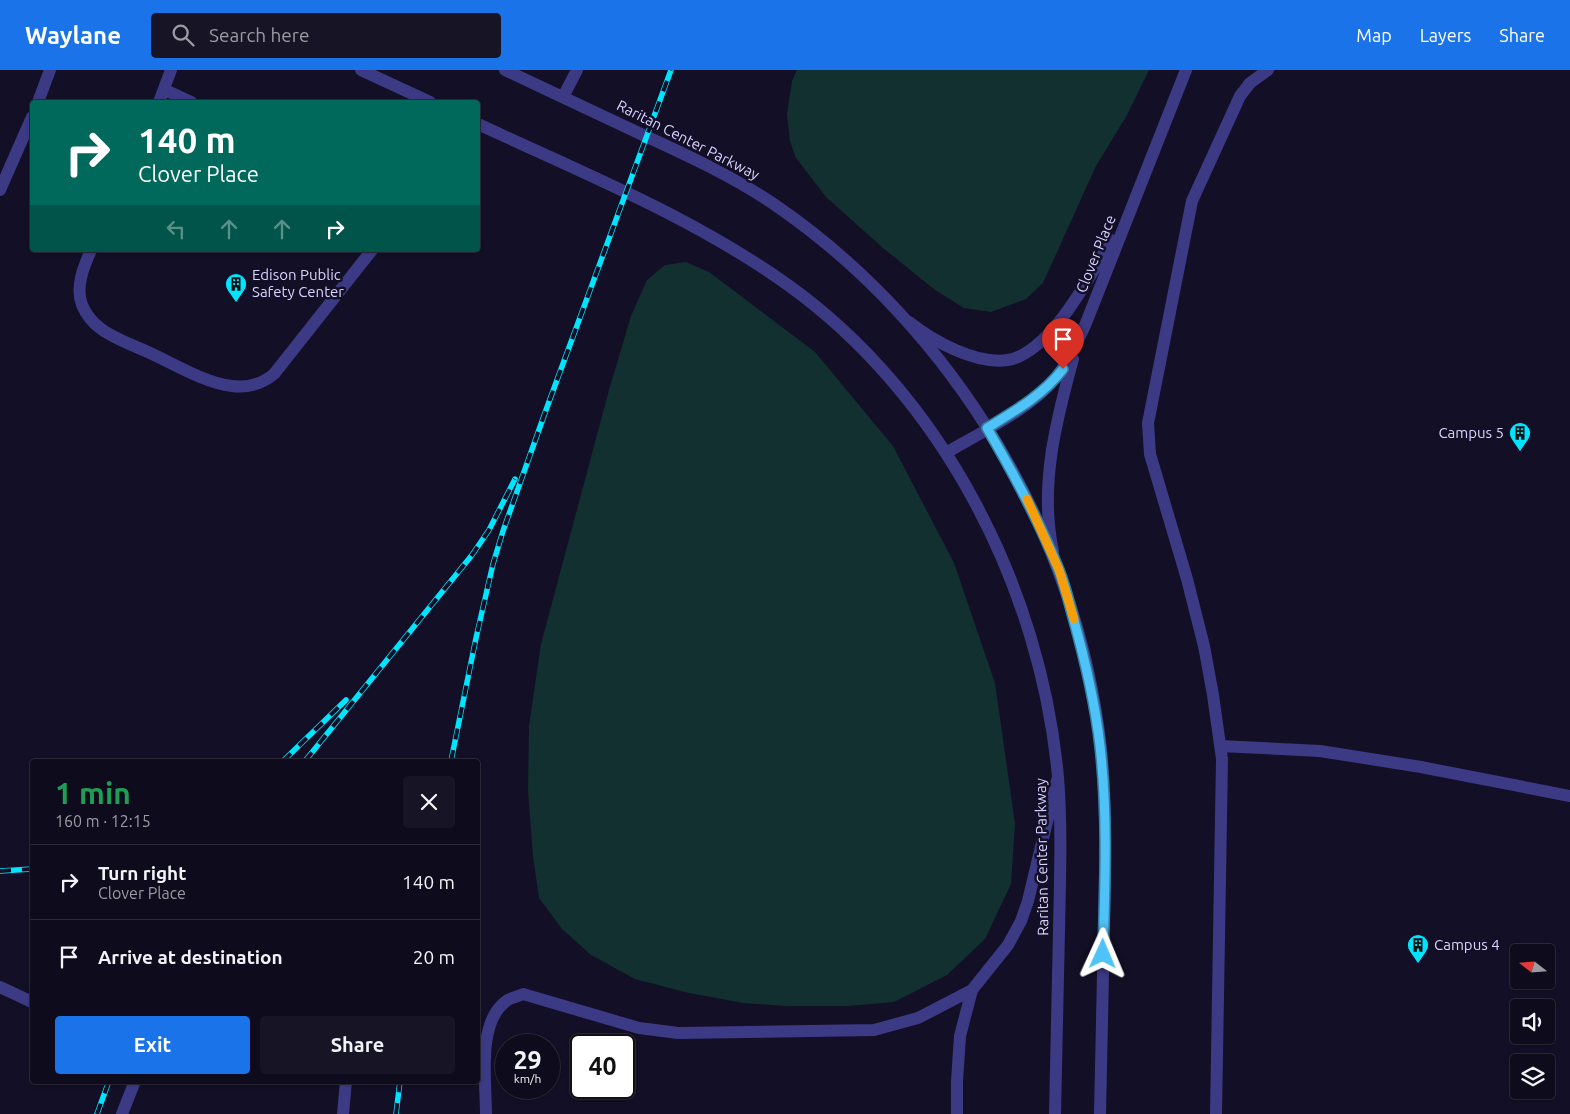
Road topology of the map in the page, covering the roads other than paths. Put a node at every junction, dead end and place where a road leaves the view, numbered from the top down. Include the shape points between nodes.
1 (50, 70) edge
2 (171, 70) edge
3 (361, 70) edge
4 (505, 70) edge
5 (577, 70) edge
6 (1186, 70) edge
7 (1268, 70) edge
8 (165, 90) junction
9 (563, 97) junction
10 (39, 100) edge
11 (160, 100) edge
12 (187, 100) edge
13 (426, 100) edge
14 (30, 122) edge
15 (480, 125) edge
16 (0, 190) edge
17 (1139, 190) junction
18 (90, 252) edge
19 (370, 252) edge
20 (904, 318) junction
21 (1086, 323) junction
22 (987, 428) junction
23 (946, 453) junction
24 (1059, 570) junction
25 (1220, 746) junction
26 (1058, 775) junction
27 (1570, 796) edge
28 (0, 987) edge
29 (972, 990) junction
30 (30, 1001) edge
31 (134, 1084) edge
32 (346, 1084) edge
33 (122, 1114) edge
34 (343, 1114) edge
35 (486, 1114) edge
36 (957, 1114) edge
37 (1055, 1114) edge
38 (1100, 1114) edge
39 (1216, 1114) edge

1 - 10 street
2 - 8 street
3 - 13 street
4 - 9 street, Raritan Center Parkway
5 - 9 street
6 - 17 street, Clover Place
7 - 25 street via 1250,83 1240,96 1192,201 1148,423 1150,454 1188,579 1204,646
8 - 11 street
8 - 12 street
9 - 20 street, Raritan Center Parkway via 685,154 776,206 845,260
14 - 16 street
15 - 23 street, Raritan Center Parkway via 688,223 787,284 832,319 867,355 904,396
17 - 20 street via 1070,307 1046,336 1024,354 1002,360 976,357 929,336
17 - 21 street, Clover Place
18 - 19 street via 83,269 80,292 81,303 93,322 112,335 210,380 245,387 266,381 274,374
20 - 22 street, Raritan Center Parkway via 953,377
21 - 22 street, Clover Place via 1053,382 1027,404
21 - 24 street via 1067,382 1048,477 1050,533
22 - 23 street, Clover Place
22 - 24 street, Raritan Center Parkway via 1029,504
23 - 26 street, Raritan Center Parkway via 992,535 1024,616 1045,693
24 - 38 street, Raritan Center Parkway via 1094,699 1104,797 1106,846
25 - 27 street via 1320,751
25 - 39 street
26 - 29 street via 1021,921 1008,945
26 - 37 street, Raritan Center Parkway via 1061,854
28 - 30 street
29 - 35 street via 918,1018 874,1030 678,1032 639,1028 523,994 505,1002 491,1020 486,1044
29 - 36 street via 960,1036
31 - 33 street
32 - 34 street

